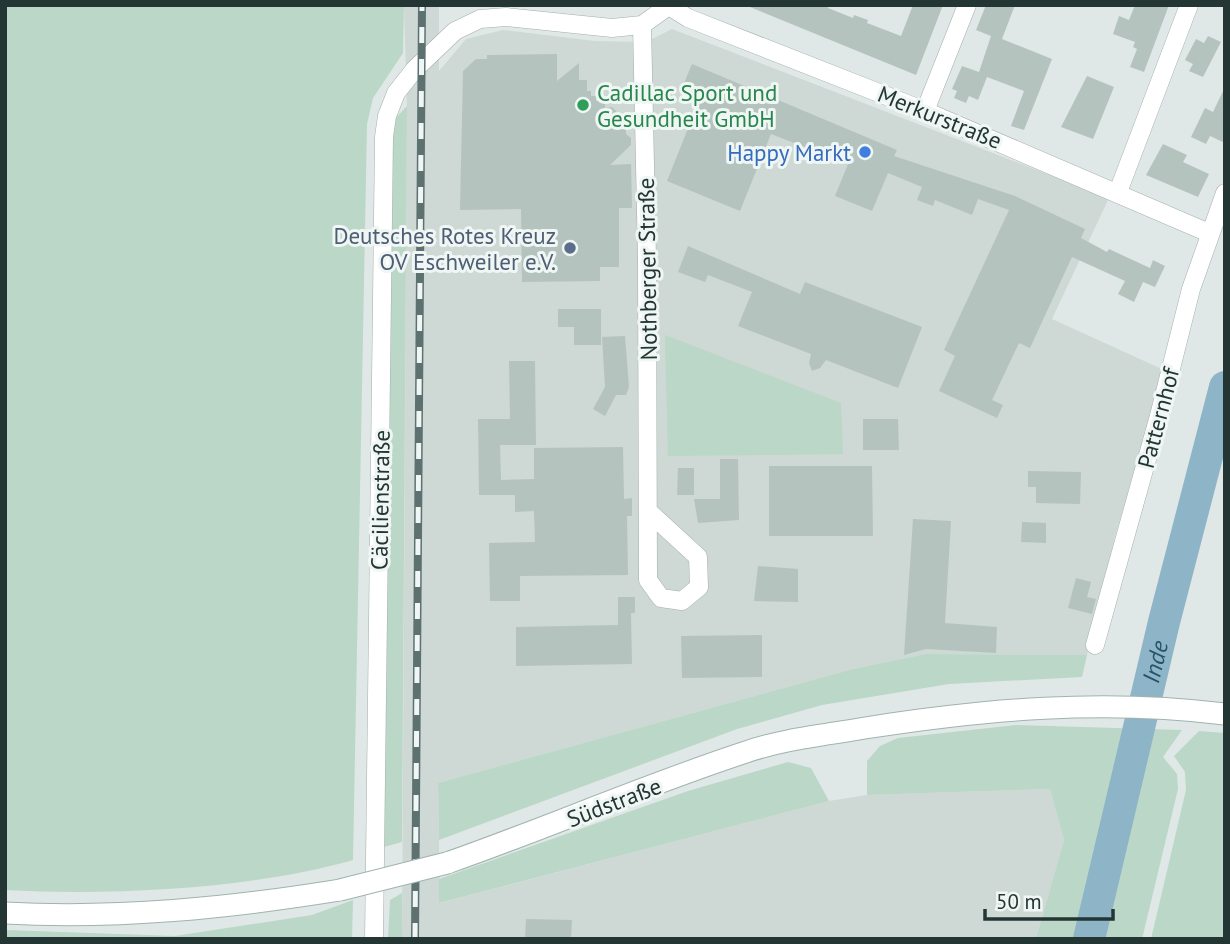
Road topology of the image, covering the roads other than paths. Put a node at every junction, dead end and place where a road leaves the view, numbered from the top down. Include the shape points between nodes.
1 (967, 5) edge
2 (1189, 5) edge
3 (670, 6) edge
4 (642, 25) junction
5 (925, 111) junction
6 (1118, 192) junction
7 (1225, 193) edge
8 (1209, 233) junction
9 (649, 512) junction
10 (1095, 645) dead end
11 (1225, 714) edge
12 (5, 913) edge
13 (374, 939) edge

1 - 5 street
2 - 6 street
3 - 4 street
3 - 5 street, Merkurstraße via 688,18
4 - 9 street, Nothberger Straße
4 - 13 street, Cäcilienstraße via 612,28 506,17 480,19 455,31 414,70 396,93 387,116
5 - 6 street, Merkurstraße
6 - 8 street, Merkurstraße
7 - 8 street, Patternhof
8 - 10 street, Patternhof
9 - 9 street, Nothberger Straße via 648,580 661,598 682,601 698,587 698,557
11 - 12 main road, Südstraße, bridge via 1102,705 948,715 748,751 447,863 340,890 172,912

